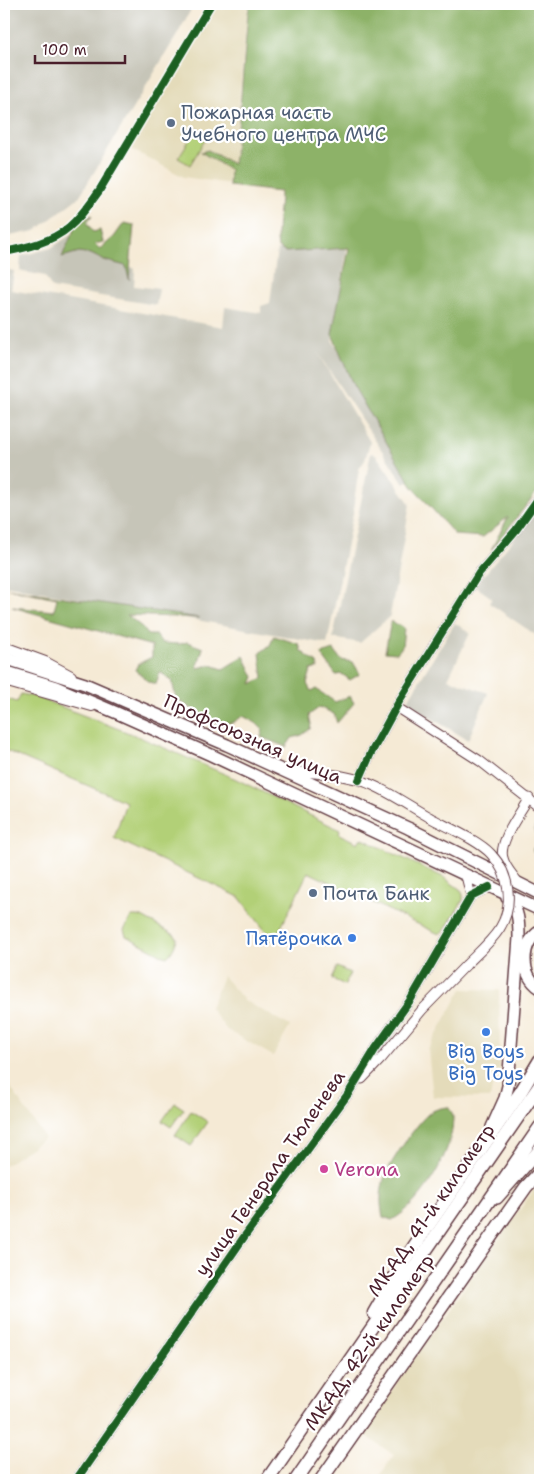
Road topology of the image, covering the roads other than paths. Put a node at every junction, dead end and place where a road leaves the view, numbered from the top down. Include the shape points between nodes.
1 (211, 4) edge
2 (4, 252) edge
3 (540, 496) edge
4 (4, 647) edge
5 (4, 658) edge
6 (4, 671) edge
7 (4, 682) edge
8 (86, 684) junction
9 (396, 707) junction
10 (117, 713) junction
11 (285, 771) junction
12 (359, 780) junction
13 (529, 798) junction
14 (540, 808) edge
15 (466, 876) junction
16 (517, 882) junction
17 (493, 889) junction
18 (540, 894) edge
19 (471, 896) junction
20 (540, 910) edge
21 (540, 931) edge
22 (540, 988) edge
23 (540, 1060) edge
24 (540, 1085) edge
25 (348, 1094) junction
26 (540, 1127) edge
27 (484, 1144) junction
28 (540, 1149) edge
29 (540, 1164) edge
30 (540, 1172) edge
31 (526, 1187) junction
32 (472, 1225) junction
33 (353, 1356) junction
34 (76, 1480) edge
35 (268, 1480) edge
36 (296, 1480) edge
37 (322, 1480) edge

1 - 2 street via 99,191 74,223 59,234
3 - 9 street via 479,573
4 - 8 main road, Профсоюзная улица via 44,662
5 - 8 main road, Профсоюзная улица
6 - 10 main road, Профсоюзная улица via 56,687
7 - 10 main road, Профсоюзная улица
8 - 11 main road, Профсоюзная улица
9 - 12 street
9 - 13 street via 480,761
10 - 15 main road, Профсоюзная улица
11 - 12 street
11 - 16 main road, Профсоюзная улица
12 - 25 street, bridge via 491,854 504,874 509,902 506,915 493,937 422,1010
13 - 14 street
13 - 16 street via 502,849 502,858
15 - 17 main road, Профсоюзная улица
15 - 19 street
16 - 18 main road, Профсоюзная улица
17 - 19 street
17 - 20 main road, Профсоюзная улица
17 - 27 main road via 515,907 519,938 508,1086
19 - 25 street, улица Генерала Тюленева via 411,999
21 - 22 main road via 528,942 525,963 529,978
23 - 27 highway
24 - 33 highway, МКАД, 41-й километр
25 - 34 street, улица Генерала Тюленева via 244,1237
26 - 32 highway
27 - 33 highway via 404,1261
28 - 32 main road
29 - 31 main road
30 - 31 highway
31 - 37 highway
32 - 36 highway, МКАД, 42-й километр
33 - 35 highway, МКАД, 42-й километр

